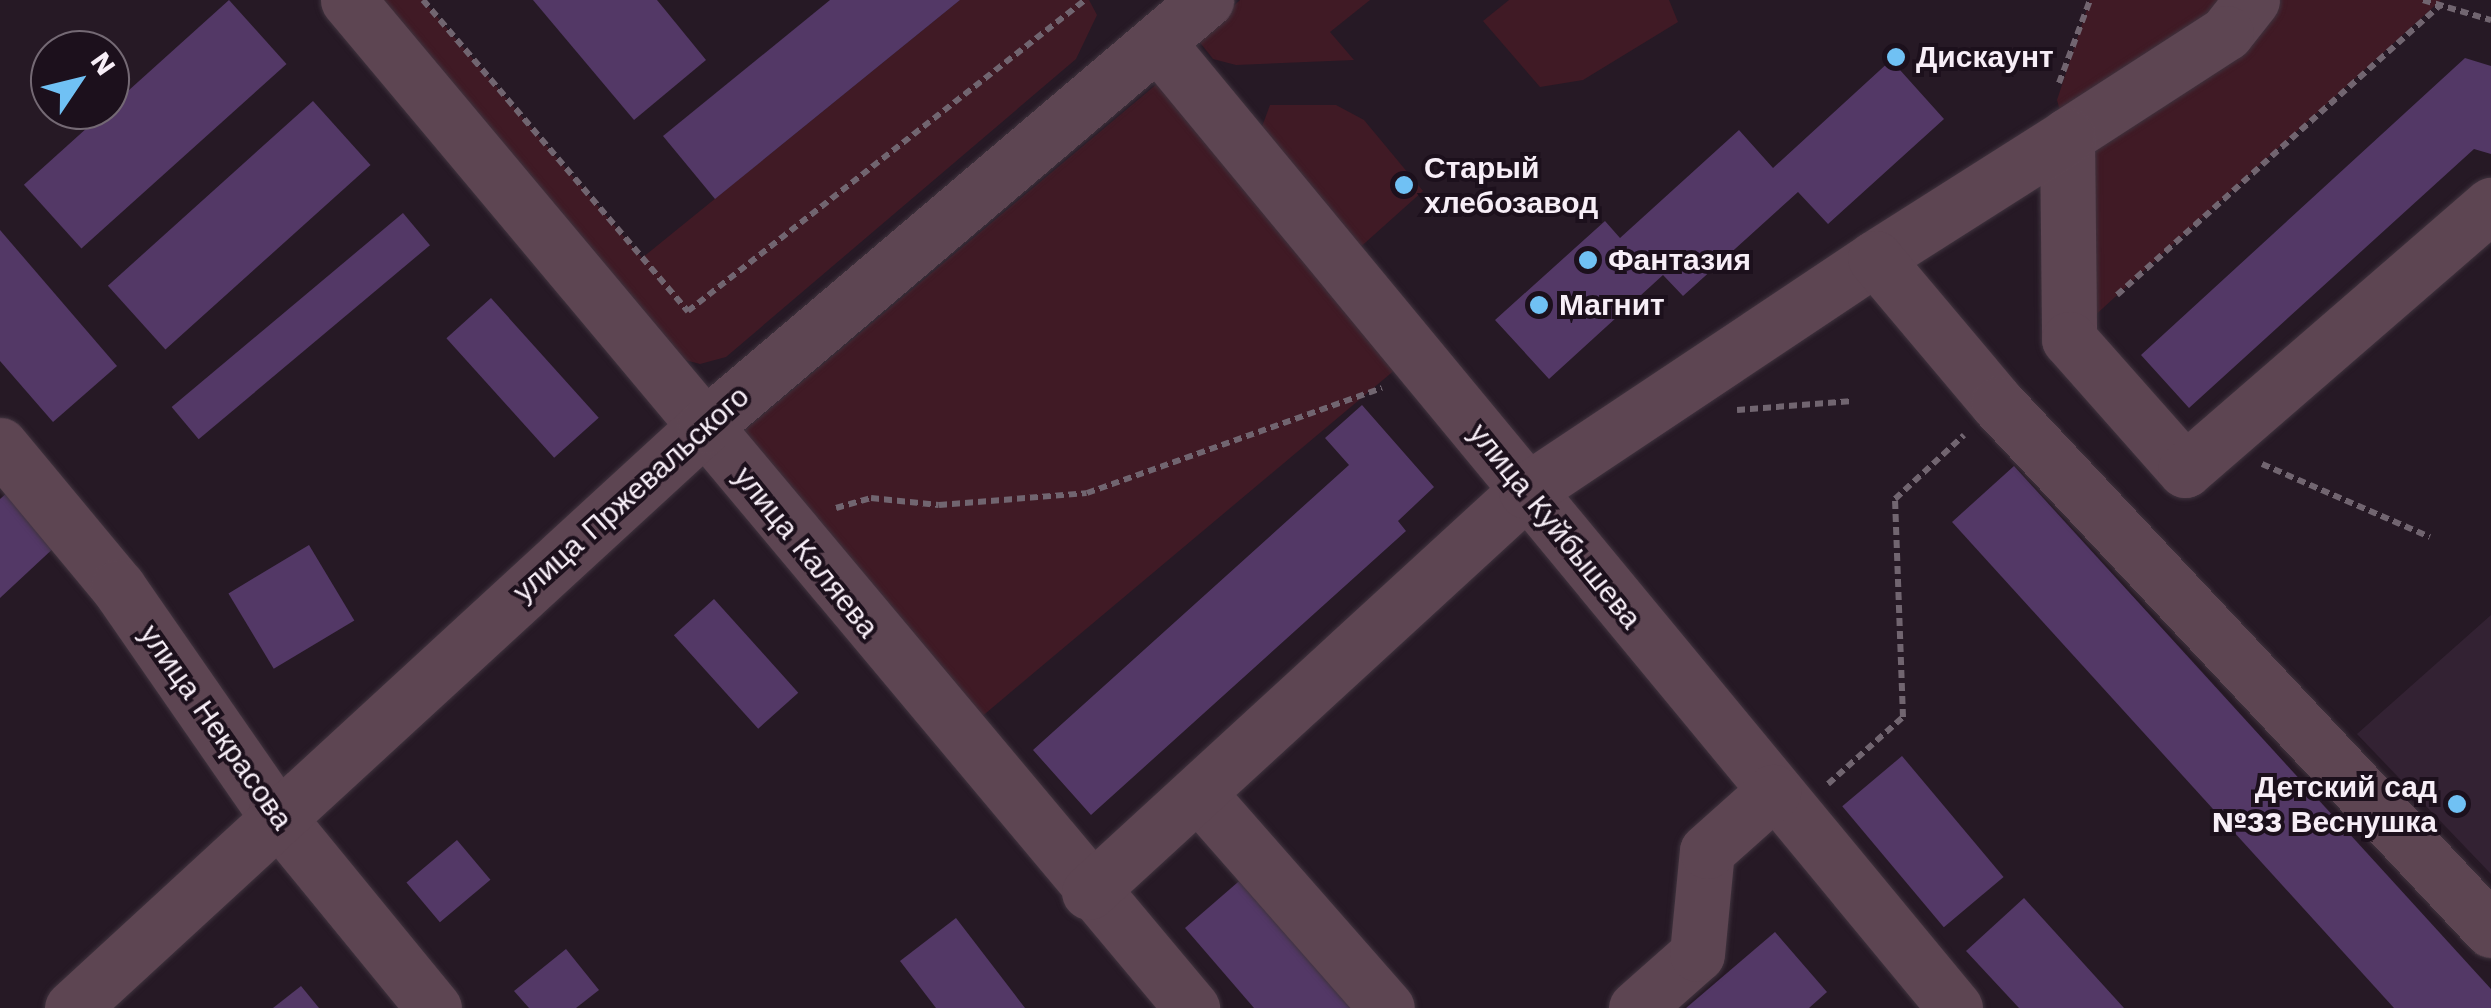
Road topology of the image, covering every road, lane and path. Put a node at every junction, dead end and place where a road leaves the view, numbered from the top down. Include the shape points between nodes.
1 (348, 0) edge
2 (423, 0) edge
3 (1085, 0) edge
4 (1206, 0) edge
5 (2090, 0) edge
6 (2252, 0) edge
7 (2423, 0) edge
8 (2491, 20) edge
9 (1158, 42) junction
10 (2067, 136) junction
11 (2491, 205) edge
12 (1875, 258) junction
13 (1417, 359) junction
14 (1852, 400) dead end
15 (1661, 401) junction
16 (705, 426) junction
17 (0, 446) edge
18 (2212, 447) junction
19 (1526, 491) junction
20 (779, 522) junction
21 (2430, 537) dead end
22 (1198, 792) junction
23 (1773, 792) junction
24 (275, 814) junction
25 (1089, 892) junction
26 (2491, 930) edge
27 (1943, 1004) edge
28 (72, 1008) edge
29 (434, 1008) edge
30 (1192, 1008) edge
31 (1387, 1008) edge
32 (1636, 1008) edge

1 - 16 street, улица Каляева
2 - 3 path via 688,311
4 - 9 street, улица Пржевальского
5 - 10 path via 2060,77
6 - 10 street via 2226,34
7 - 8 path
9 - 13 street, улица Куйбышева
9 - 16 street, улица Пржевальского
10 - 12 street
10 - 18 street via 2069,340 2184,470
11 - 18 street
12 - 15 street
12 - 26 street via 1998,404
13 - 19 street, улица Куйбышева
13 - 20 path via 1369,394 1087,493 939,505 871,498 810,522
14 - 15 path via 1749,410
15 - 19 street
16 - 20 street, улица Каляева
16 - 24 street, улица Пржевальского
17 - 24 street, улица Некрасова via 118,587
18 - 21 path
19 - 22 street
19 - 23 street, улица Куйбышева
20 - 25 street, улица Каляева
22 - 25 street
22 - 31 street
23 - 27 street, улица Куйбышева
23 - 32 street via 1707,851 1697,954
24 - 28 street, улица Пржевальского
24 - 29 street, улица Некрасова
25 - 30 street, улица Каляева

